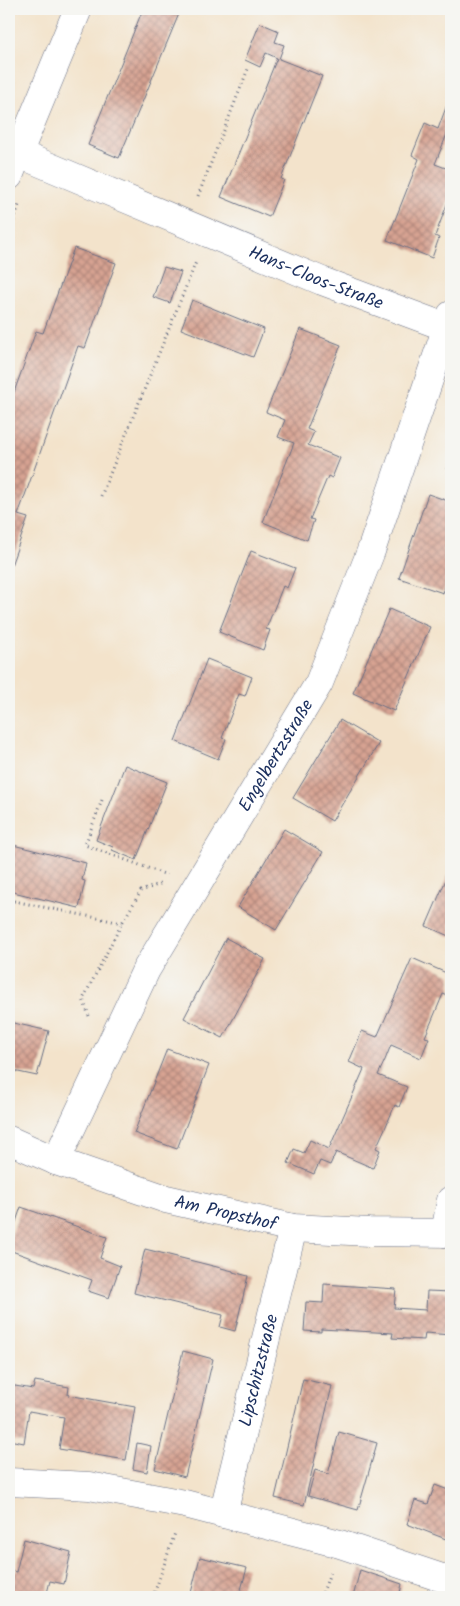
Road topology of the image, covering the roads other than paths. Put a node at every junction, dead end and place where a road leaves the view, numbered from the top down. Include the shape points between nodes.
1 (78, 9) edge
2 (13, 164) edge
3 (450, 324) edge
4 (9, 1140) edge
5 (56, 1161) junction
6 (451, 1200) edge
7 (293, 1228) junction
8 (448, 1233) edge
9 (9, 1482) edge
10 (223, 1514) junction
11 (451, 1580) edge

1 - 2 street
2 - 3 street, Hans-Cloos-Straße via 197,229 322,281
3 - 5 street, Engelbertzstraße via 371,551 319,683 146,970
4 - 5 street, Am Propsthof
5 - 7 street, Am Propsthof via 166,1199
6 - 8 street
7 - 8 street, Am Propsthof
7 - 10 street, Lipschitzstraße
9 - 10 street via 89,1486
10 - 11 street via 340,1544

